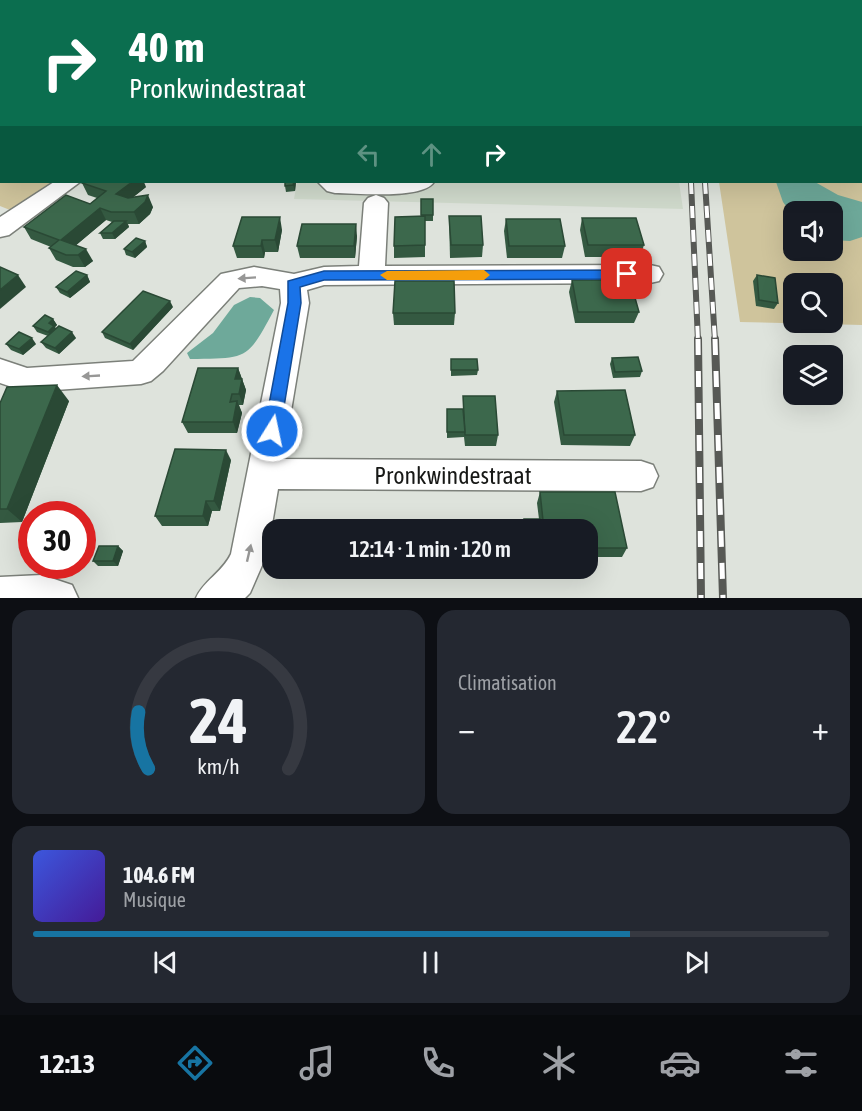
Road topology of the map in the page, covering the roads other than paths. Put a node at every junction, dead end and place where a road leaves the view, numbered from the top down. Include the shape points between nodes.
1 (68, 183) edge
2 (330, 183) edge
3 (420, 183) edge
4 (376, 203) dead end
5 (0, 229) edge
6 (650, 274) dead end
7 (371, 275) junction
8 (293, 284) junction
9 (0, 371) edge
10 (264, 474) junction
11 (641, 476) dead end
12 (0, 596) edge
13 (59, 598) edge
14 (215, 598) edge

1 - 5 street
2 - 3 street
4 - 7 street
6 - 7 street
7 - 8 street via 324,276
8 -> 9 street via 274,278 241,277 230,282 141,372 27,380
8 - 10 street via 294,303
10 - 11 street, Pronkwindestraat
14 -> 10 street via 236,583 245,569
12 - 13 street via 42,594

